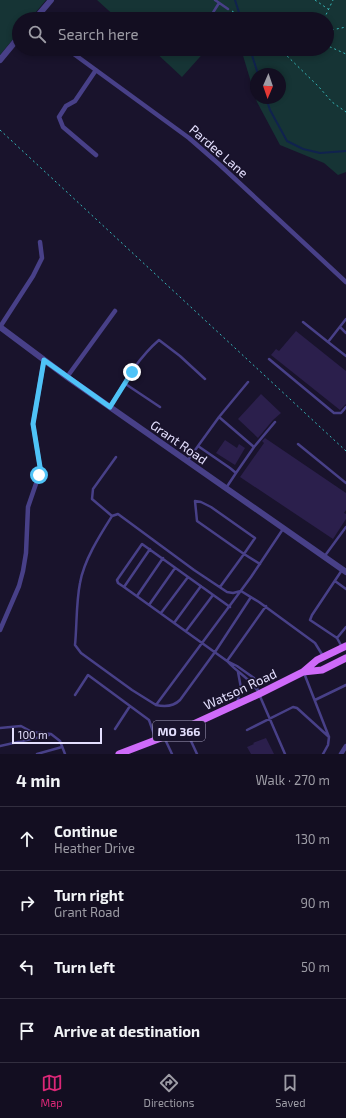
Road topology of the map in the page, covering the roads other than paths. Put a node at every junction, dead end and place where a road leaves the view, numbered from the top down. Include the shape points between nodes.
1 (51, 0) edge
2 (215, 0) edge
3 (219, 3) junction
4 (228, 9) road end
5 (41, 12) edge
6 (213, 12) edge
7 (12, 46) edge
8 (76, 56) edge
9 (0, 60) edge
10 (96, 70) junction
11 (96, 155) dead end
12 (40, 242) dead end
13 (346, 282) edge
14 (115, 311) dead end
15 (346, 319) edge
16 (303, 322) dead end
17 (0, 327) edge
18 (340, 327) junction
19 (346, 332) edge
20 (328, 342) junction
21 (346, 356) edge
22 (269, 359) dead end
23 (44, 360) junction
24 (68, 377) junction
25 (205, 379) dead end
26 (248, 382) dead end
27 (124, 383) junction
28 (110, 407) junction
29 (160, 407) dead end
30 (345, 409) edge
31 (219, 417) junction
32 (275, 422) dead end
33 (298, 444) dead end
34 (198, 446) junction
35 (254, 447) junction
36 (116, 457) dead end
37 (188, 461) junction
38 (236, 473) junction
39 (346, 483) edge
40 (226, 488) junction
41 (112, 516) junction
42 (346, 527) edge
43 (283, 529) junction
44 (150, 549) junction
45 (244, 554) junction
46 (324, 557) junction
47 (163, 558) junction
48 (260, 564) junction
49 (175, 568) junction
50 (344, 571) edge
51 (188, 577) junction
52 (335, 581) junction
53 (201, 586) junction
54 (124, 587) junction
55 (220, 587) junction
56 (346, 589) edge
57 (241, 591) junction
58 (213, 594) junction
59 (137, 596) junction
60 (252, 597) junction
61 (149, 605) junction
62 (266, 606) junction
63 (230, 607) junction
64 (161, 613) junction
65 (174, 623) junction
66 (346, 627) edge
67 (0, 630) edge
68 (186, 631) junction
69 (337, 638) junction
70 (203, 643) junction
71 (344, 647) edge
72 (215, 652) junction
73 (324, 656) junction
74 (346, 658) edge
75 (227, 661) junction
76 (238, 672) junction
77 (303, 672) junction
78 (346, 685) edge
79 (259, 694) junction
80 (74, 695) dead end
81 (314, 700) junction
82 (237, 704) junction
83 (156, 705) junction
84 (130, 706) junction
85 (270, 718) junction
86 (0, 728) edge
87 (185, 728) junction
88 (115, 729) dead end
89 (247, 730) dead end
90 (51, 734) junction
91 (164, 737) junction
92 (329, 737) junction
93 (156, 740) junction
94 (0, 746) edge
95 (346, 746) edge
96 (62, 747) junction
97 (130, 752) edge
98 (37, 754) edge
99 (65, 754) edge
100 (119, 754) edge
101 (172, 754) edge
102 (197, 754) edge
103 (285, 754) edge
104 (323, 754) edge
105 (342, 754) edge

1 - 5 street
2 - 3 lane
3 - 4 lane
3 - 6 lane
7 - 9 street
8 - 10 street, Pardee Lane
10 - 11 street via 76,101 66,106 59,117 63,127
10 - 13 street, Pardee Lane via 189,138
12 - 17 street via 42,258
14 - 24 street
15 - 18 lane
16 - 20 lane
17 - 23 street, Grant Road
18 - 19 lane
18 - 20 lane
20 - 21 lane
22 - 30 lane via 334,413 341,413
23 - 24 street, Grant Road
23 - 67 street via 33,424 39,475 28,507 23,571
24 - 28 street, Grant Road
25 - 27 lane via 159,340 148,350
26 - 31 lane
27 - 28 lane
27 - 29 lane
28 - 37 street, Grant Road
31 - 34 lane
31 - 35 lane
32 - 35 lane
33 - 39 lane
34 - 37 lane
34 - 38 lane
35 - 38 lane
36 - 41 lane via 93,489 92,499
37 - 40 street, Grant Road
38 - 40 lane
40 - 43 street, Grant Road
41 - 55 lane via 118,514
41 - 83 lane via 99,536 80,582 75,645 81,653
42 - 46 lane
43 - 46 street, Grant Road
43 - 48 lane
44 - 47 lane
44 - 54 lane
44 - 54 lane via 142,544 117,580
45 - 45 lane via 255,538 211,507 195,501 197,521
45 - 48 lane
45 - 55 lane
46 - 50 street, Grant Road
47 - 49 lane
47 - 59 lane
48 - 57 lane
49 - 51 lane
49 - 61 lane
50 - 52 lane
51 - 53 lane
51 - 64 lane
52 - 56 lane
52 - 69 lane via 310,620
53 - 58 lane
53 - 65 lane
54 - 59 lane
55 - 57 lane via 233,593
57 - 60 lane
57 - 63 lane
58 - 63 lane
58 - 68 lane
59 - 61 lane
60 - 62 lane
60 - 72 lane
61 - 64 lane
62 - 73 lane via 315,643
62 - 75 lane
63 - 70 lane
64 - 65 lane
65 - 68 lane
66 - 69 lane
68 - 70 lane
69 - 71 lane
70 - 72 lane
70 - 83 lane
71 - 73 main road, Watson Road / MO 366
72 - 75 lane
72 - 83 lane via 177,704
73 - 77 main road, Watson Road / MO 366
74 - 77 main road, Watson Road / MO 366 via 322,670
75 - 76 lane
75 - 79 lane via 254,678
76 - 79 lane via 253,684
76 - 82 lane via 241,688
77 - 79 main road, Watson Road / MO 366
77 - 81 lane
78 - 81 lane
79 - 82 main road, Watson Road / MO 366
79 - 85 lane
80 - 84 lane via 88,674
81 - 92 lane
82 - 87 main road, Watson Road / MO 366
84 - 88 lane
84 - 93 lane via 149,720
85 - 89 lane
85 - 92 lane via 293,707 297,708
85 - 103 lane
86 - 90 lane via 21,726 32,732
87 - 91 main road, Watson Road / MO 366
87 - 102 lane
90 - 94 lane
90 - 96 lane via 60,741
91 - 93 main road, Watson Road / MO 366
91 - 101 lane
92 - 104 lane
93 - 97 main road, Watson Road / MO 366
95 - 105 street
96 - 98 lane
96 - 99 lane
97 - 100 main road, Watson Road / MO 366

